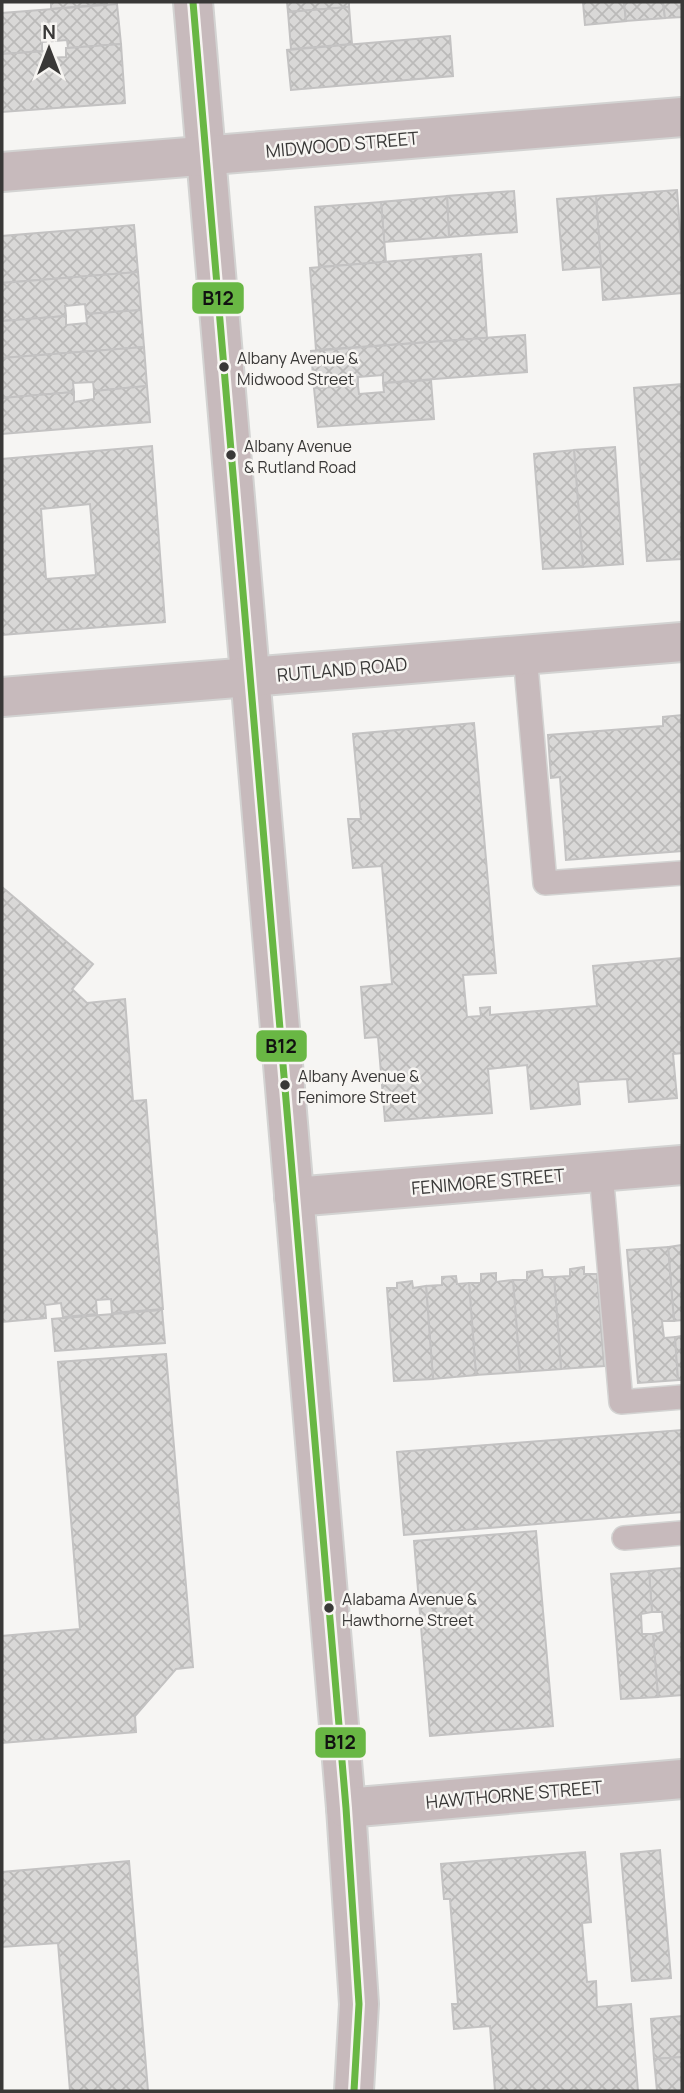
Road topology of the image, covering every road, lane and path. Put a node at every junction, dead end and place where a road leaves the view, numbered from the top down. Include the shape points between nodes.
1 (193, 2) edge
2 (682, 117) edge
3 (206, 155) junction
4 (2, 173) edge
5 (682, 642) edge
6 (525, 654) junction
7 (250, 677) junction
8 (2, 697) edge
9 (682, 873) edge
10 (682, 1165) edge
11 (601, 1172) junction
12 (294, 1197) junction
13 (682, 1397) edge
14 (682, 1533) edge
15 (624, 1538) dead end
16 (682, 1779) edge
17 (345, 1808) junction
18 (354, 2091) edge

1 - 3 street
2 - 3 street, MIDWOOD STREET
3 - 4 street, MIDWOOD STREET
3 - 7 street
5 - 6 street, RUTLAND ROAD
6 - 7 street, RUTLAND ROAD
6 - 9 lane via 545,883
7 - 8 street, RUTLAND ROAD
7 - 12 street
10 - 11 street, FENIMORE STREET
11 - 12 street, FENIMORE STREET
11 - 13 lane via 621,1402
12 - 17 street
14 - 15 lane
16 - 17 street, HAWTHORNE STREET
17 - 18 street via 359,2004

